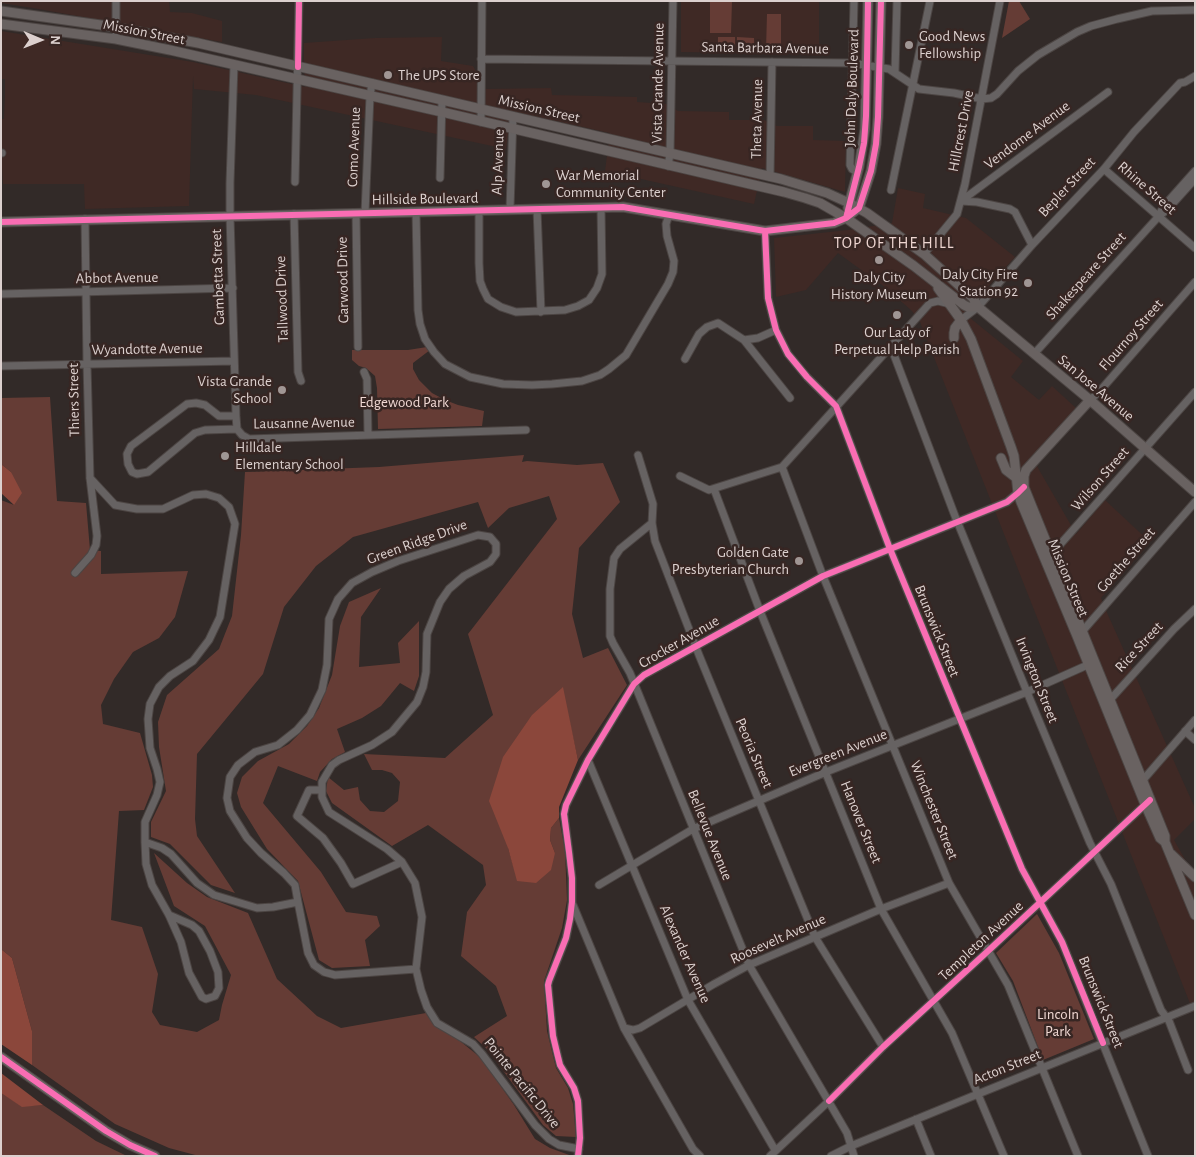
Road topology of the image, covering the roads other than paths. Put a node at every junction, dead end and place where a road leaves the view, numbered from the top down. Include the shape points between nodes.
1 (116, 1) edge
2 (299, 1) edge
3 (482, 1) edge
4 (673, 1) edge
5 (854, 1) edge
6 (868, 1) edge
7 (881, 1) edge
8 (897, 1) edge
9 (930, 1) edge
10 (1000, 1) edge
11 (1195, 10) edge
12 (1, 11) edge
13 (1, 24) edge
14 (116, 28) junction
15 (116, 39) junction
16 (481, 59) junction
17 (672, 61) junction
18 (772, 62) junction
19 (852, 63) junction
20 (234, 65) junction
21 (867, 65) junction
22 (298, 66) junction
23 (880, 67) junction
24 (895, 72) junction
25 (1195, 76) edge
26 (298, 79) junction
27 (372, 83) junction
28 (912, 85) junction
29 (1108, 92) dead end
30 (370, 96) junction
31 (982, 99) junction
32 (442, 100) junction
33 (481, 109) junction
34 (442, 112) junction
35 (513, 116) junction
36 (481, 122) junction
37 (512, 129) junction
38 (670, 154) junction
39 (668, 166) junction
40 (1104, 168) junction
41 (1195, 170) edge
42 (858, 172) junction
43 (770, 177) junction
44 (440, 178) dead end
45 (1195, 179) edge
46 (295, 182) dead end
47 (891, 190) dead end
48 (962, 201) junction
49 (849, 203) junction
50 (601, 207) junction
51 (859, 208) junction
52 (510, 209) junction
53 (537, 209) junction
54 (479, 210) junction
55 (416, 212) junction
56 (356, 213) junction
57 (365, 213) junction
58 (294, 214) junction
59 (669, 215) junction
60 (230, 216) junction
61 (1159, 216) junction
62 (846, 218) junction
63 (85, 219) junction
64 (1, 222) edge
65 (765, 232) junction
66 (1032, 245) junction
67 (1195, 248) edge
68 (924, 254) junction
69 (914, 266) junction
70 (933, 281) junction
71 (1195, 282) edge
72 (233, 288) junction
73 (86, 292) junction
74 (1, 294) edge
75 (950, 304) junction
76 (978, 307) junction
77 (541, 312) junction
78 (961, 320) junction
79 (776, 330) junction
80 (954, 338) dead end
81 (744, 340) junction
82 (358, 347) dead end
83 (890, 347) junction
84 (1034, 354) junction
85 (685, 359) dead end
86 (234, 361) junction
87 (87, 364) junction
88 (1, 366) edge
89 (364, 372) dead end
90 (302, 381) dead end
91 (1195, 392) edge
92 (790, 398) dead end
93 (1090, 400) junction
94 (836, 406) junction
95 (236, 416) junction
96 (237, 429) junction
97 (526, 430) dead end
98 (368, 435) junction
99 (1011, 447) junction
100 (1145, 448) junction
101 (638, 455) dead end
102 (1001, 458) dead end
103 (782, 467) junction
104 (1026, 471) junction
105 (680, 476) dead end
106 (1015, 477) junction
107 (90, 478) junction
108 (714, 489) junction
109 (1021, 490) junction
110 (1195, 492) edge
111 (1195, 502) edge
112 (957, 521) junction
113 (652, 523) junction
114 (890, 549) junction
115 (1049, 558) junction
116 (75, 573) dead end
117 (823, 576) junction
118 (1195, 609) edge
119 (760, 611) junction
120 (1080, 634) junction
121 (695, 646) junction
122 (1091, 664) junction
123 (634, 684) junction
124 (1027, 692) junction
125 (1107, 702) junction
126 (960, 719) junction
127 (1195, 720) edge
128 (1185, 731) junction
129 (1195, 740) edge
130 (893, 746) junction
131 (588, 760) junction
132 (826, 772) junction
133 (1142, 780) junction
134 (322, 790) junction
135 (759, 800) junction
136 (1148, 802) junction
137 (693, 829) junction
138 (145, 842) junction
139 (1094, 852) junction
140 (1169, 852) junction
141 (402, 862) junction
142 (631, 865) junction
143 (1195, 878) edge
144 (1181, 881) junction
145 (949, 883) junction
146 (599, 885) dead end
147 (298, 902) junction
148 (572, 902) junction
149 (1040, 902) junction
150 (881, 909) junction
151 (169, 915) junction
152 (1195, 915) edge
153 (815, 937) junction
154 (988, 951) junction
155 (749, 965) junction
156 (416, 969) junction
157 (688, 1000) junction
158 (934, 1001) junction
159 (1195, 1006) edge
160 (1167, 1018) junction
161 (624, 1028) junction
162 (640, 1028) junction
163 (1103, 1043) junction
164 (634, 1046) junction
165 (883, 1047) junction
166 (1, 1057) edge
167 (1042, 1069) junction
168 (1188, 1070) dead end
169 (978, 1094) junction
170 (829, 1101) junction
171 (916, 1119) junction
172 (851, 1146) junction
173 (579, 1152) edge
174 (773, 1153) edge
175 (155, 1156) edge
176 (700, 1156) edge
177 (831, 1156) edge
178 (854, 1156) edge
179 (931, 1156) edge
180 (1004, 1156) edge
181 (1078, 1156) edge
182 (1148, 1156) edge

1 - 14 street
2 - 22 street
3 - 16 street
4 - 17 street, Vista Grande Avenue
5 - 19 street
6 - 21 main road, John Daly Boulevard
7 - 23 main road, John Daly Boulevard
8 - 24 street
9 - 28 street
10 - 31 street, Hillcrest Drive
11 - 31 street via 1152,11 1091,26 1038,54 997,94
12 - 14 main road, Mission Street
13 - 15 main road, Mission Street
14 - 15 street
14 - 22 main road, Mission Street
15 - 20 main road, Mission Street
16 - 17 street, Santa Barbara Avenue
16 - 33 street
17 - 18 street, Santa Barbara Avenue
17 - 38 street, Vista Grande Avenue
18 - 19 street, Santa Barbara Avenue
18 - 43 street, Theta Avenue
19 - 21 street, Santa Barbara Avenue
19 - 42 street via 850,164
20 - 26 main road, Mission Street
20 - 60 street, Gambetta Street
21 - 23 street, Santa Barbara Avenue
21 - 42 main road, John Daly Boulevard via 865,129
22 - 26 street
22 - 27 main road, Mission Street
23 - 24 street, Santa Barbara Avenue
23 - 51 main road, John Daly Boulevard via 876,144 868,184
24 - 28 street, Santa Barbara Avenue
25 - 40 street, Bepler Street via 1180,83
26 - 30 main road, Mission Street
26 - 46 street
27 - 30 street, Como Avenue
27 - 32 main road, Mission Street
28 - 31 street, Santa Barbara Avenue via 919,89
28 - 47 street
29 - 48 street, Vendome Avenue
30 - 34 main road, Mission Street
30 - 57 street, Como Avenue
31 - 48 street, Hillcrest Drive
32 - 33 main road, Mission Street
32 - 34 street
33 - 35 main road, Mission Street
33 - 36 street
34 - 36 main road, Mission Street
34 - 44 street
35 - 37 street, Alp Avenue
35 - 38 main road, Mission Street
36 - 37 main road, Mission Street
37 - 39 main road, Mission Street
37 - 52 street, Alp Avenue
38 - 39 street, Vista Grande Avenue
38 - 43 main road, Mission Street
39 - 62 main road, Mission Street via 805,198
40 - 61 street, Rhine Street
40 - 66 street, Bepler Street
41 - 61 street, Shakespeare Street
42 - 49 main road, John Daly Boulevard
43 - 49 main road, Mission Street via 816,189
45 - 61 street, Shakespeare Street
48 - 66 street via 1015,212
48 - 68 street, Hillcrest Drive via 958,214
49 - 51 main road, Mission Street
49 - 62 main road, John Daly Boulevard
50 - 53 main road, Hillside Boulevard
50 - 59 main road, Hillside Boulevard via 623,207
50 - 77 street via 602,274 597,288 589,300 578,306
51 - 62 main road
51 - 68 main road, Mission Street
52 - 53 main road, Hillside Boulevard
52 - 54 main road, Hillside Boulevard
53 - 77 street
54 - 55 main road, Hillside Boulevard
54 - 77 street via 480,280 488,299 516,312
55 - 57 main road, Hillside Boulevard
55 - 59 street via 417,297 420,324 426,339 445,364 470,376 503,384 582,381 600,375 626,355 673,272 674,261 666,224
56 - 57 main road, Hillside Boulevard
56 - 58 main road, Hillside Boulevard
56 - 82 street, Garwood Drive
58 - 60 main road, Hillside Boulevard
58 - 90 street, Tallwood Drive via 298,372
59 - 65 main road, Hillside Boulevard
60 - 63 main road, Hillside Boulevard
60 - 72 street, Gambetta Street
61 - 67 street, Rhine Street
61 - 84 street, Shakespeare Street
62 - 65 main road, Hillside Boulevard via 827,224
62 - 69 main road, Mission Street
63 - 64 main road, Hillside Boulevard
63 - 73 street, Thiers Street
65 - 79 street, Brunswick Street via 768,298
66 - 76 street, Bepler Street
68 - 69 main road
68 - 76 main road, Mission Street via 973,298
69 - 70 main road, Mission Street
70 - 75 main road, Mission Street
70 - 76 main road, Mission Street via 964,305
71 - 93 street, Flournoy Street
72 - 73 street, Abbot Avenue
72 - 86 street, Gambetta Street
73 - 74 street, Abbot Avenue
73 - 87 street, Thiers Street
75 - 78 main road, Mission Street
75 - 83 street via 930,303
76 - 78 street, Bepler Street
76 - 84 main road, San Jose Avenue
78 - 80 main road via 955,328
78 - 99 main road, Mission Street
79 - 81 street
79 - 94 street, Brunswick Street via 788,354
81 - 85 street via 718,323 699,334
81 - 92 street
83 - 94 street
83 - 112 street, Irvington Street
84 - 93 main road, San Jose Avenue
86 - 87 street, Wyandotte Avenue
86 - 95 street, Gambetta Street
87 - 88 street, Wyandotte Avenue
87 - 107 street, Thiers Street
89 - 98 street via 367,379
91 - 100 street, Wilson Street
93 - 100 main road, San Jose Avenue
93 - 104 main road, Flournoy Street
94 - 103 street
94 - 114 street, Brunswick Street
95 - 96 street, Gambetta Street
95 - 96 street via 219,416 205,405 186,404 131,446 127,454 128,464 132,472 148,472 195,433
96 - 98 street, Lausanne Avenue via 249,439
97 - 98 street, Lausanne Avenue
99 - 104 main road via 1021,468
99 - 106 main road, Mission Street
100 - 110 main road, San Jose Avenue
100 - 115 street, Wilson Street
101 - 113 street, Peoria Street via 653,504
102 - 106 main road via 1006,470
103 - 108 street
103 - 117 street, Winchester Street
104 - 109 main road
105 - 108 street via 709,490
106 - 109 main road, Mission Street
107 - 116 street, Thiers Street via 96,545
107 - 138 street via 115,505 137,509 163,508 193,495 219,498 229,507 235,524 220,617 209,640 193,661 170,676 159,687 150,704 150,748 160,782 145,822
108 - 119 street, Hanover Street
109 - 112 street, Crocker Avenue via 1007,502
109 - 115 main road, Mission Street
111 - 120 street, Goethe Street
112 - 114 street, Crocker Avenue
112 - 124 street, Irvington Street
113 - 121 street, Peoria Street via 654,541
113 - 123 street, Bellevue Avenue via 620,549 614,558 610,589 610,636
114 - 117 street, Crocker Avenue
114 - 126 street, Brunswick Street
115 - 120 main road, Mission Street
117 - 119 street, Crocker Avenue
117 - 130 street, Winchester Street
118 - 125 street, Rice Street
119 - 121 street, Crocker Avenue
119 - 132 street, Hanover Street
120 - 122 main road, Mission Street
121 - 123 street, Crocker Avenue
121 - 135 street, Peoria Street
122 - 124 street, Evergreen Avenue
122 - 125 main road, Mission Street
123 - 131 street, Crocker Avenue
123 - 137 street, Bellevue Avenue
124 - 126 street, Evergreen Avenue
124 - 139 street, Irvington Street
125 - 133 main road, Mission Street
125 - 136 main road, Mission Street
126 - 130 street, Evergreen Avenue
126 - 149 street, Brunswick Street via 1022,869
127 - 128 street
128 - 129 street
128 - 133 street
130 - 132 street, Evergreen Avenue
130 - 145 street, Winchester Street
131 - 142 street, Alexander Avenue
131 - 148 street, Crocker Avenue via 564,814
132 - 135 street, Evergreen Avenue
132 - 150 street, Hanover Street
133 - 136 main road, Mission Street
134 - 141 street, Pointe Pacific Drive via 329,812
134 - 141 street via 308,790 297,816 322,838 353,884
134 - 147 street, Green Ridge Drive via 322,782 332,765 372,746 392,732 417,702 426,672 427,634 440,602 464,576 490,562 496,554 496,544 490,537 478,535 398,561 352,583 338,599 329,619 327,666 322,690 310,715 278,745 255,752 238,765 230,777 227,798 230,811 252,843 294,885
135 - 137 street, Evergreen Avenue
135 - 153 street, Peoria Street
136 - 139 street, Templeton Avenue
136 - 140 main road, Mission Street via 1166,836
137 - 142 street, Evergreen Avenue
137 - 155 street, Bellevue Avenue
138 - 147 street via 171,854 214,895 258,908
138 - 151 street via 146,864 152,884
139 - 149 street, Templeton Avenue
139 - 160 street, Irvington Street via 1111,884
140 - 143 main road
140 - 144 main road, Mission Street
141 - 156 street, Pointe Pacific Drive via 415,883 422,917
142 - 146 street, Evergreen Avenue
142 - 157 street, Alexander Avenue
143 - 144 main road
144 - 152 main road, Mission Street
145 - 150 street, Roosevelt Avenue
145 - 154 street, Winchester Street
147 - 156 street, Green Ridge Drive via 308,954 314,965 324,972 335,975
148 - 161 street
148 - 173 street, Crocker Avenue via 566,938 548,985 553,1036 560,1065 578,1101
149 - 154 street, Templeton Avenue
149 - 163 street, Brunswick Street via 1062,942
150 - 153 street, Roosevelt Avenue
150 - 158 street, Hanover Street
151 - 151 street via 181,942 189,974 202,997 215,996 219,988 218,972 199,931
153 - 155 street, Roosevelt Avenue
153 - 165 street, Peoria Street
154 - 158 street, Templeton Avenue
154 - 167 street, Winchester Street via 1008,985
155 - 157 street, Roosevelt Avenue
155 - 170 street, Bellevue Avenue
156 - 173 street, Pointe Pacific Drive via 427,1007 437,1023 473,1044 549,1139
157 - 162 street, Roosevelt Avenue
157 - 174 street, Alexander Avenue
158 - 165 street, Templeton Avenue
158 - 169 street, Hanover Street via 952,1033
159 - 160 street, Acton Street
160 - 163 street, Acton Street
160 - 168 street, Irvington Street
161 - 162 street
161 - 164 street
162 - 164 street
163 - 167 street, Acton Street
163 - 182 street, Brunswick Street
164 - 176 street
165 - 170 street, Templeton Avenue
166 - 175 main road via 106,1131
167 - 169 street, Acton Street
167 - 181 street, Winchester Street
169 - 171 street, Acton Street
169 - 180 street, Hanover Street
170 - 172 street, Bellevue Avenue
170 - 174 street, Templeton Avenue
171 - 172 street, Acton Street
171 - 179 street
172 - 177 street, Acton Street
172 - 178 street, Bellevue Avenue

